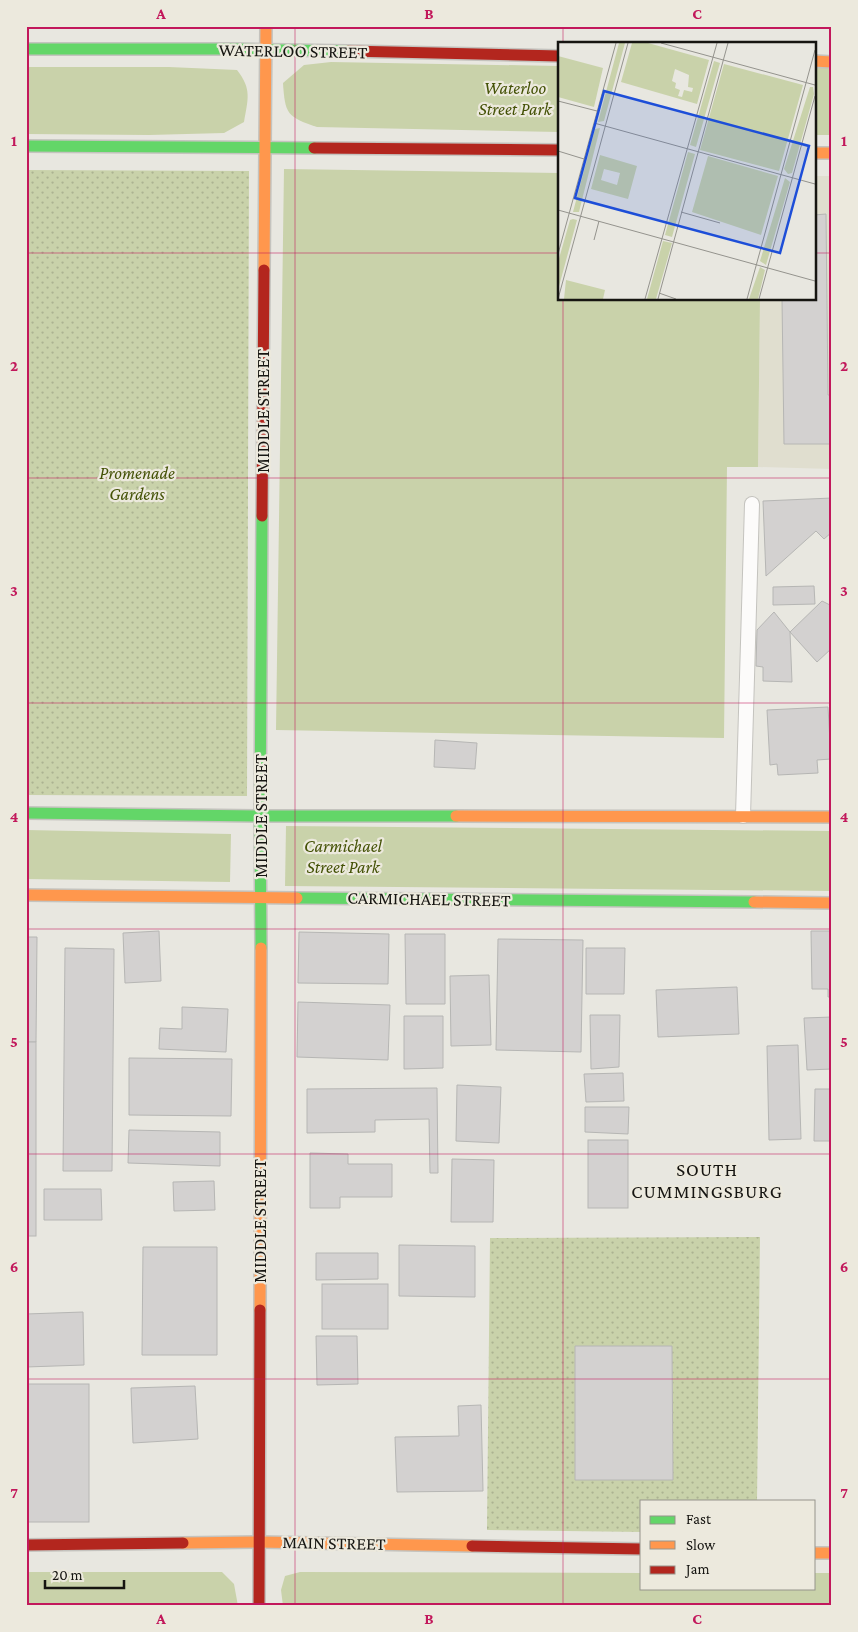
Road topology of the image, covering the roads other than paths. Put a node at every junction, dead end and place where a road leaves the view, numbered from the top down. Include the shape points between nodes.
1 (266, 26) edge
2 (26, 48) edge
3 (266, 50) junction
4 (558, 56) edge
5 (816, 61) edge
6 (832, 62) edge
7 (26, 146) edge
8 (265, 148) junction
9 (558, 150) edge
10 (816, 152) edge
11 (832, 153) edge
12 (752, 504) dead end
13 (26, 813) edge
14 (260, 816) junction
15 (744, 816) junction
16 (832, 817) edge
17 (26, 895) edge
18 (261, 897) junction
19 (832, 904) edge
20 (259, 1542) junction
21 (26, 1545) edge
22 (640, 1549) edge
23 (816, 1553) edge
24 (832, 1553) edge
25 (259, 1606) edge

1 - 3 street, MIDDLE STREET
2 - 3 street, WATERLOO STREET
3 - 4 street, WATERLOO STREET
3 - 8 street, MIDDLE STREET
5 - 6 street
7 - 8 street
8 - 9 street
8 - 14 street, MIDDLE STREET
10 - 11 street
12 - 15 lane
13 - 14 street
14 - 15 street
14 - 18 street, MIDDLE STREET
15 - 16 street
17 - 18 street, CARMICHAEL STREET
18 - 19 street, CARMICHAEL STREET
18 - 20 street, MIDDLE STREET
20 - 21 street, MAIN STREET
20 - 22 street, MAIN STREET
20 - 25 street, MIDDLE STREET
23 - 24 street

